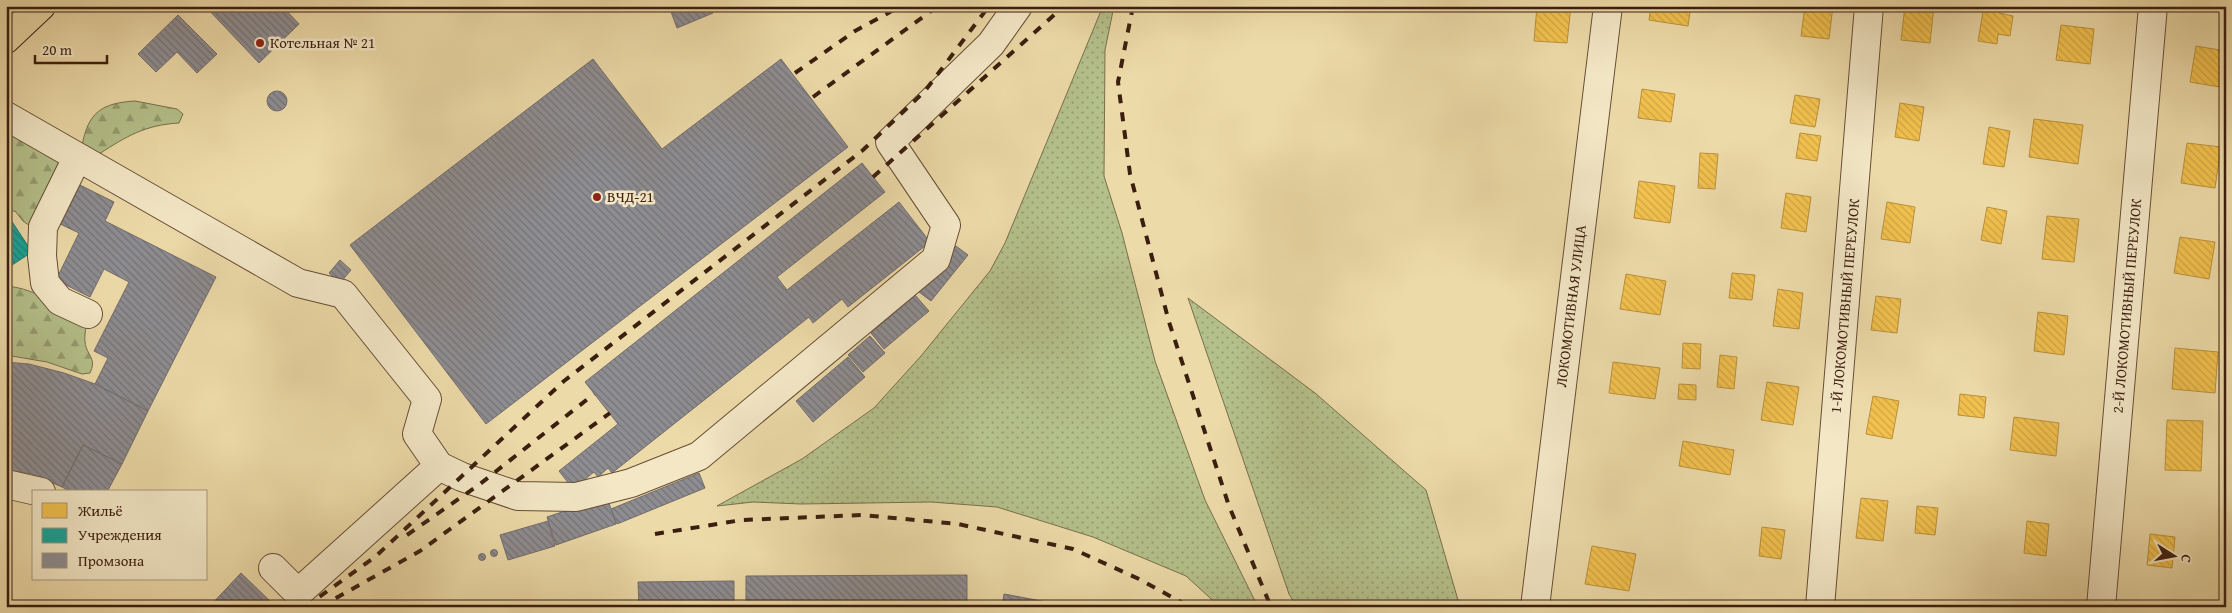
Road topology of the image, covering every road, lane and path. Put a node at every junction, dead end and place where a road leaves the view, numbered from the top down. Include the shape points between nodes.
1 (41, 6) edge
2 (1018, 6) edge
3 (1608, 6) edge
4 (1869, 6) edge
5 (2153, 6) edge
6 (6, 39) edge
7 (6, 116) edge
8 (77, 158) junction
9 (88, 314) dead end
10 (439, 466) junction
11 (6, 484) edge
12 (32, 490) edge
13 (273, 568) dead end
14 (294, 600) edge
15 (1535, 607) edge
16 (1820, 607) edge
17 (2101, 607) edge

1 - 6 main road
2 - 10 street via 991,44 890,142 946,225 936,259 699,456 631,483 576,497 518,496
3 - 15 street, ЛОКОМОТИВНАЯ УЛИЦА
4 - 16 street, 1-Й ЛОКОМОТИВНЫЙ ПЕРЕУЛОК
5 - 17 street, 2-Й ЛОКОМОТИВНЫЙ ПЕРЕУЛОК
7 - 8 street
8 - 9 street via 43,227 42,256 45,283 60,301
8 - 10 street via 298,283 342,294 427,399 417,434
10 - 14 street
11 - 12 street
13 - 14 street

